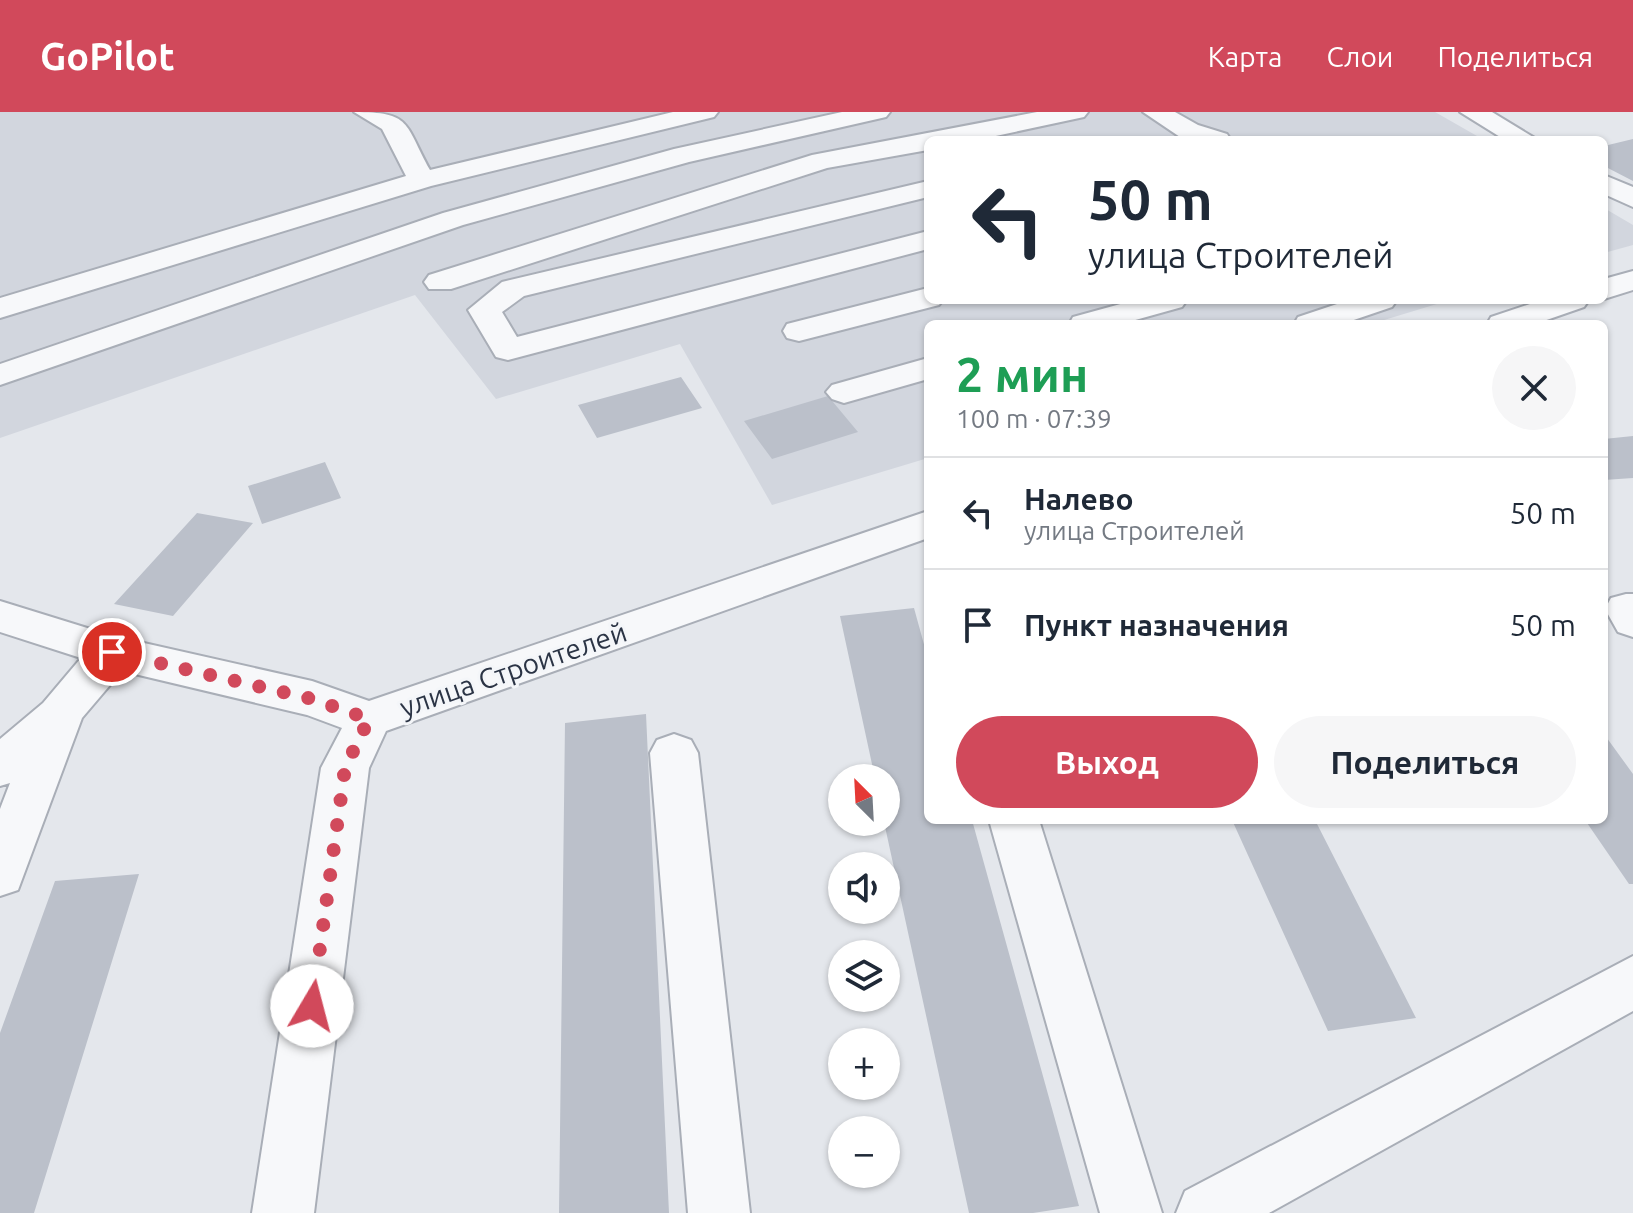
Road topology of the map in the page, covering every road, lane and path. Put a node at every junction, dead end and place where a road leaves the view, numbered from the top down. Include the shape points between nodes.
1 (367, 112) edge
2 (705, 112) edge
3 (877, 112) edge
4 (1075, 112) edge
5 (1156, 112) edge
6 (1473, 112) edge
7 (1189, 131) junction
8 (958, 136) edge
9 (1166, 136) edge
10 (1205, 136) edge
11 (1518, 136) edge
12 (924, 143) edge
13 (422, 180) junction
14 (1608, 185) edge
15 (924, 190) edge
16 (1633, 198) edge
17 (924, 241) edge
18 (1633, 280) edge
19 (440, 282) dead end
20 (1608, 289) edge
21 (924, 299) edge
22 (1157, 304) edge
23 (1369, 304) edge
24 (1549, 304) edge
25 (0, 308) edge
26 (1099, 320) edge
27 (1322, 320) edge
28 (1512, 320) edge
29 (799, 331) dead end
30 (924, 369) edge
31 (0, 375) edge
32 (844, 392) dead end
33 (924, 525) edge
34 (1633, 609) edge
35 (0, 616) edge
36 (1633, 621) edge
37 (112, 652) junction
38 (62, 710) junction
39 (369, 719) junction
40 (674, 753) dead end
41 (0, 767) edge
42 (1015, 824) edge
43 (0, 874) edge
44 (1633, 982) edge
45 (283, 1213) edge
46 (719, 1213) edge
47 (1131, 1213) edge
48 (1207, 1213) edge

1 - 13 street via 392,124
2 - 13 street
3 - 31 street via 684,155 453,219
4 - 8 street
5 - 7 street
6 - 11 street
7 - 9 street
7 - 10 street
12 - 19 street via 822,161
13 - 25 street
14 - 16 street
15 - 17 street via 513,289 484,310 508,350
18 - 20 street
21 - 29 street
22 - 26 street
23 - 27 street
24 - 28 street
30 - 32 street
33 - 39 street, улица Строителей
34 - 36 street via 1626,609
35 - 37 street, улица Строителей
37 - 38 street
37 - 39 street, улица Строителей via 312,699
38 - 41 street
38 - 43 street
39 - 45 street via 345,768
40 - 46 street
42 - 47 street
44 - 48 street

